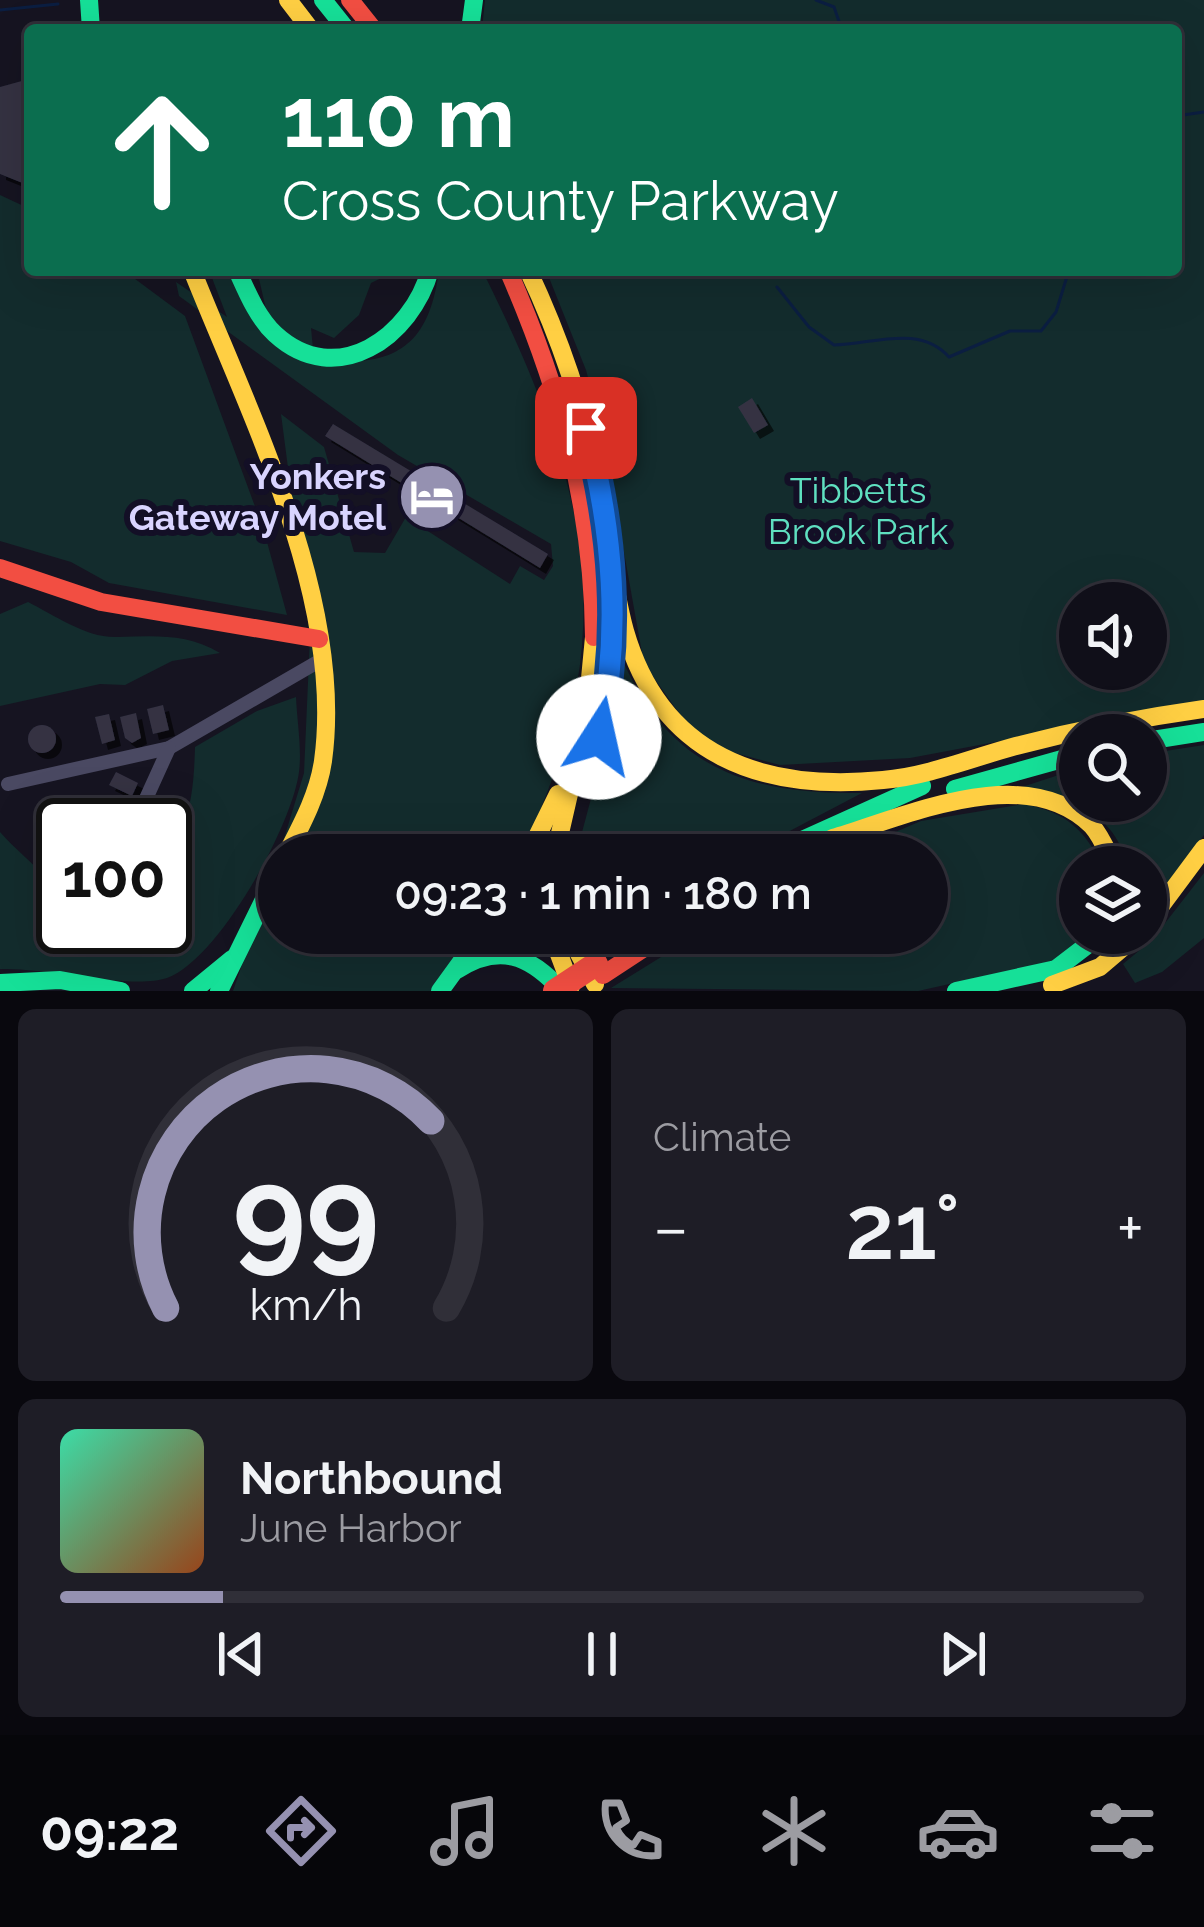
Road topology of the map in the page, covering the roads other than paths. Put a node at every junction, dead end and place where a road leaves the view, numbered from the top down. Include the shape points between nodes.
1 (323, 0) edge
2 (350, 0) edge
3 (342, 24) edge
4 (369, 24) edge
5 (194, 276) edge
6 (240, 276) edge
7 (429, 276) edge
8 (510, 276) edge
9 (530, 276) edge
10 (610, 546) junction
11 (0, 568) edge
12 (320, 650) junction
13 (1204, 713) edge
14 (1167, 721) edge
15 (1204, 732) edge
16 (1167, 738) edge
17 (582, 744) junction
18 (1059, 745) edge
19 (169, 748) junction
20 (1059, 760) edge
21 (8, 784) dead end
22 (146, 798) edge
23 (296, 834) edge
24 (538, 834) edge
25 (560, 834) edge
26 (575, 834) edge
27 (815, 834) edge
28 (843, 834) edge
29 (846, 834) edge
30 (1106, 846) edge
31 (1204, 848) edge
32 (1167, 898) edge
33 (258, 909) edge
34 (468, 954) edge
35 (560, 954) edge
36 (622, 954) edge
37 (635, 954) edge
38 (1082, 954) edge
39 (1113, 954) edge
40 (232, 959) junction
41 (457, 970) junction
42 (599, 977) edge
43 (0, 983) edge
44 (121, 991) edge
45 (193, 991) edge
46 (219, 991) edge
47 (440, 991) edge
48 (558, 991) edge
49 (577, 991) edge
50 (956, 991) edge
51 (1026, 991) edge

1 - 3 main road
2 - 4 main road
5 - 12 main road via 297,553
6 - 7 main road via 282,339 342,356 380,346 405,328
8 - 17 main road via 560,400 586,509 595,640
9 - 10 main road via 574,386
10 - 13 main road via 626,635 652,697 697,745 755,774 818,783 894,779 1058,735
10 - 26 main road via 610,671
11 - 12 main road via 100,602
12 - 19 street
12 - 23 main road via 323,757
13 - 14 main road
15 - 16 main road
17 - 24 main road
17 - 25 main road
18 - 27 main road via 914,789
19 - 21 street
19 - 22 street
20 - 28 main road via 940,794
29 - 30 main road via 961,800 1032,797 1084,819
31 - 32 main road
33 - 40 main road
34 - 41 main road
35 - 49 main road
36 - 42 main road
37 - 42 main road
38 - 50 main road via 1060,968
39 - 51 main road via 1089,973
40 - 45 main road
40 - 46 main road
41 - 47 main road
41 - 48 main road via 481,955 512,951 542,967
42 - 48 main road, bridge
42 - 49 main road
43 - 44 main road via 60,980

